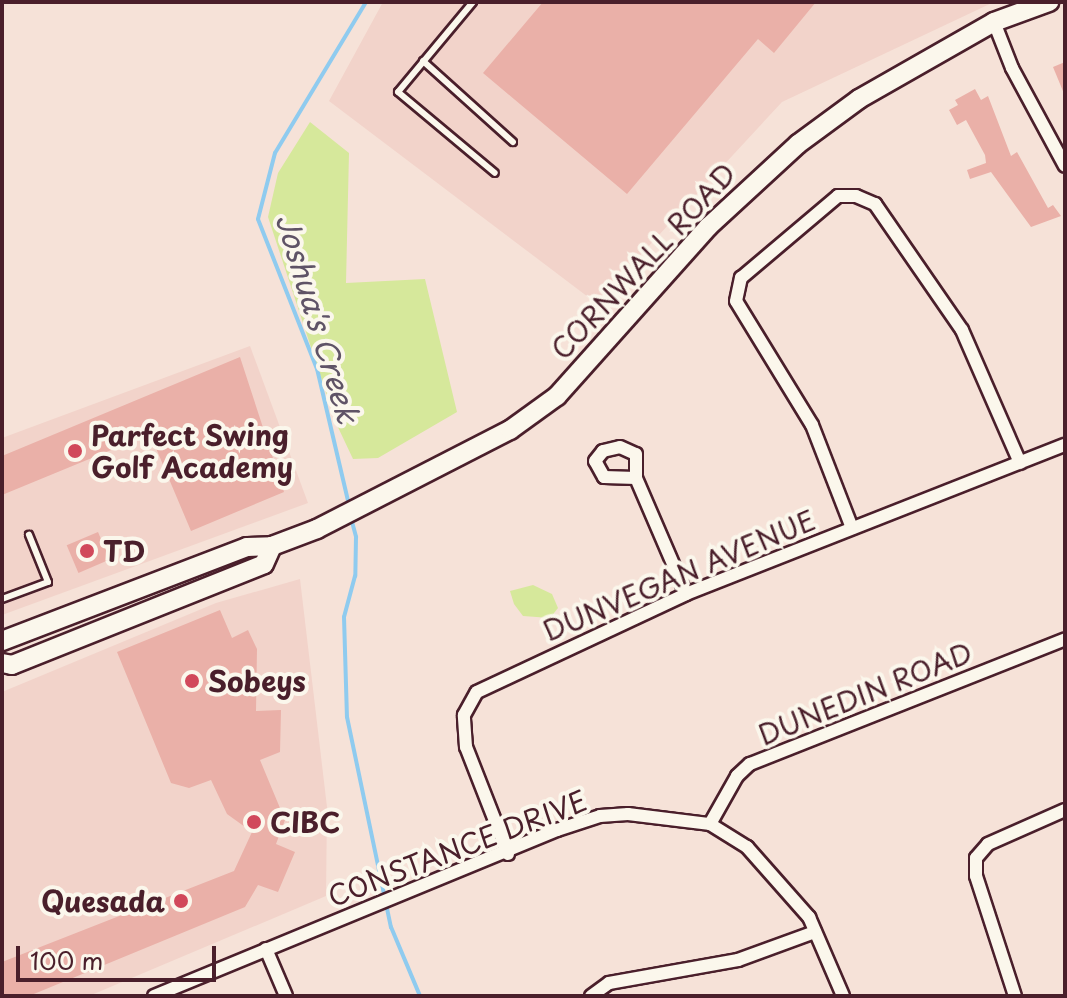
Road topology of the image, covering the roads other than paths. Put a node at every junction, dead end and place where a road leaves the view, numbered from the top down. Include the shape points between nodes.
1 (473, 2) edge
2 (1049, 2) edge
3 (994, 22) junction
4 (423, 61) junction
5 (513, 142) dead end
6 (1065, 166) edge
7 (495, 173) dead end
8 (1065, 445) edge
9 (1020, 463) junction
10 (636, 478) dead end
11 (852, 528) junction
12 (29, 535) dead end
13 (272, 546) junction
14 (686, 594) junction
15 (2, 599) edge
16 (1065, 639) edge
17 (2, 641) edge
18 (2, 663) edge
19 (1065, 810) edge
20 (710, 824) junction
21 (508, 854) junction
22 (815, 932) junction
23 (266, 949) junction
24 (154, 996) edge
25 (286, 996) edge
26 (591, 996) edge
27 (843, 996) edge
28 (1015, 996) edge

1 - 4 lane
2 - 3 main road, CORNWALL ROAD
3 - 6 street
3 - 13 main road, CORNWALL ROAD via 859,99 758,178 557,396 480,447 378,501
4 - 5 lane
4 - 7 lane via 398,92
8 - 9 street, DUNVEGAN AVENUE
9 - 11 street, DUNVEGAN AVENUE
9 - 11 street via 962,330 884,217 866,199 838,196 741,278 736,301 812,425
10 - 14 street
11 - 14 street, DUNVEGAN AVENUE
12 - 15 lane via 48,582
13 - 17 main road, CORNWALL ROAD via 247,547
13 - 18 main road, CORNWALL ROAD via 264,564 12,665
14 - 21 street, DUNVEGAN AVENUE via 488,685 468,704 466,747
16 - 20 street, DUNEDIN ROAD via 750,764 737,776
19 - 28 street via 988,844 976,858 976,876
20 - 21 street, CONSTANCE DRIVE via 657,816 600,816
20 - 22 street, CONSTANCE DRIVE via 772,870
21 - 23 street, CONSTANCE DRIVE
22 - 26 street via 738,960 609,983
22 - 27 street, CONSTANCE DRIVE
23 - 24 street, CONSTANCE DRIVE
23 - 25 street

